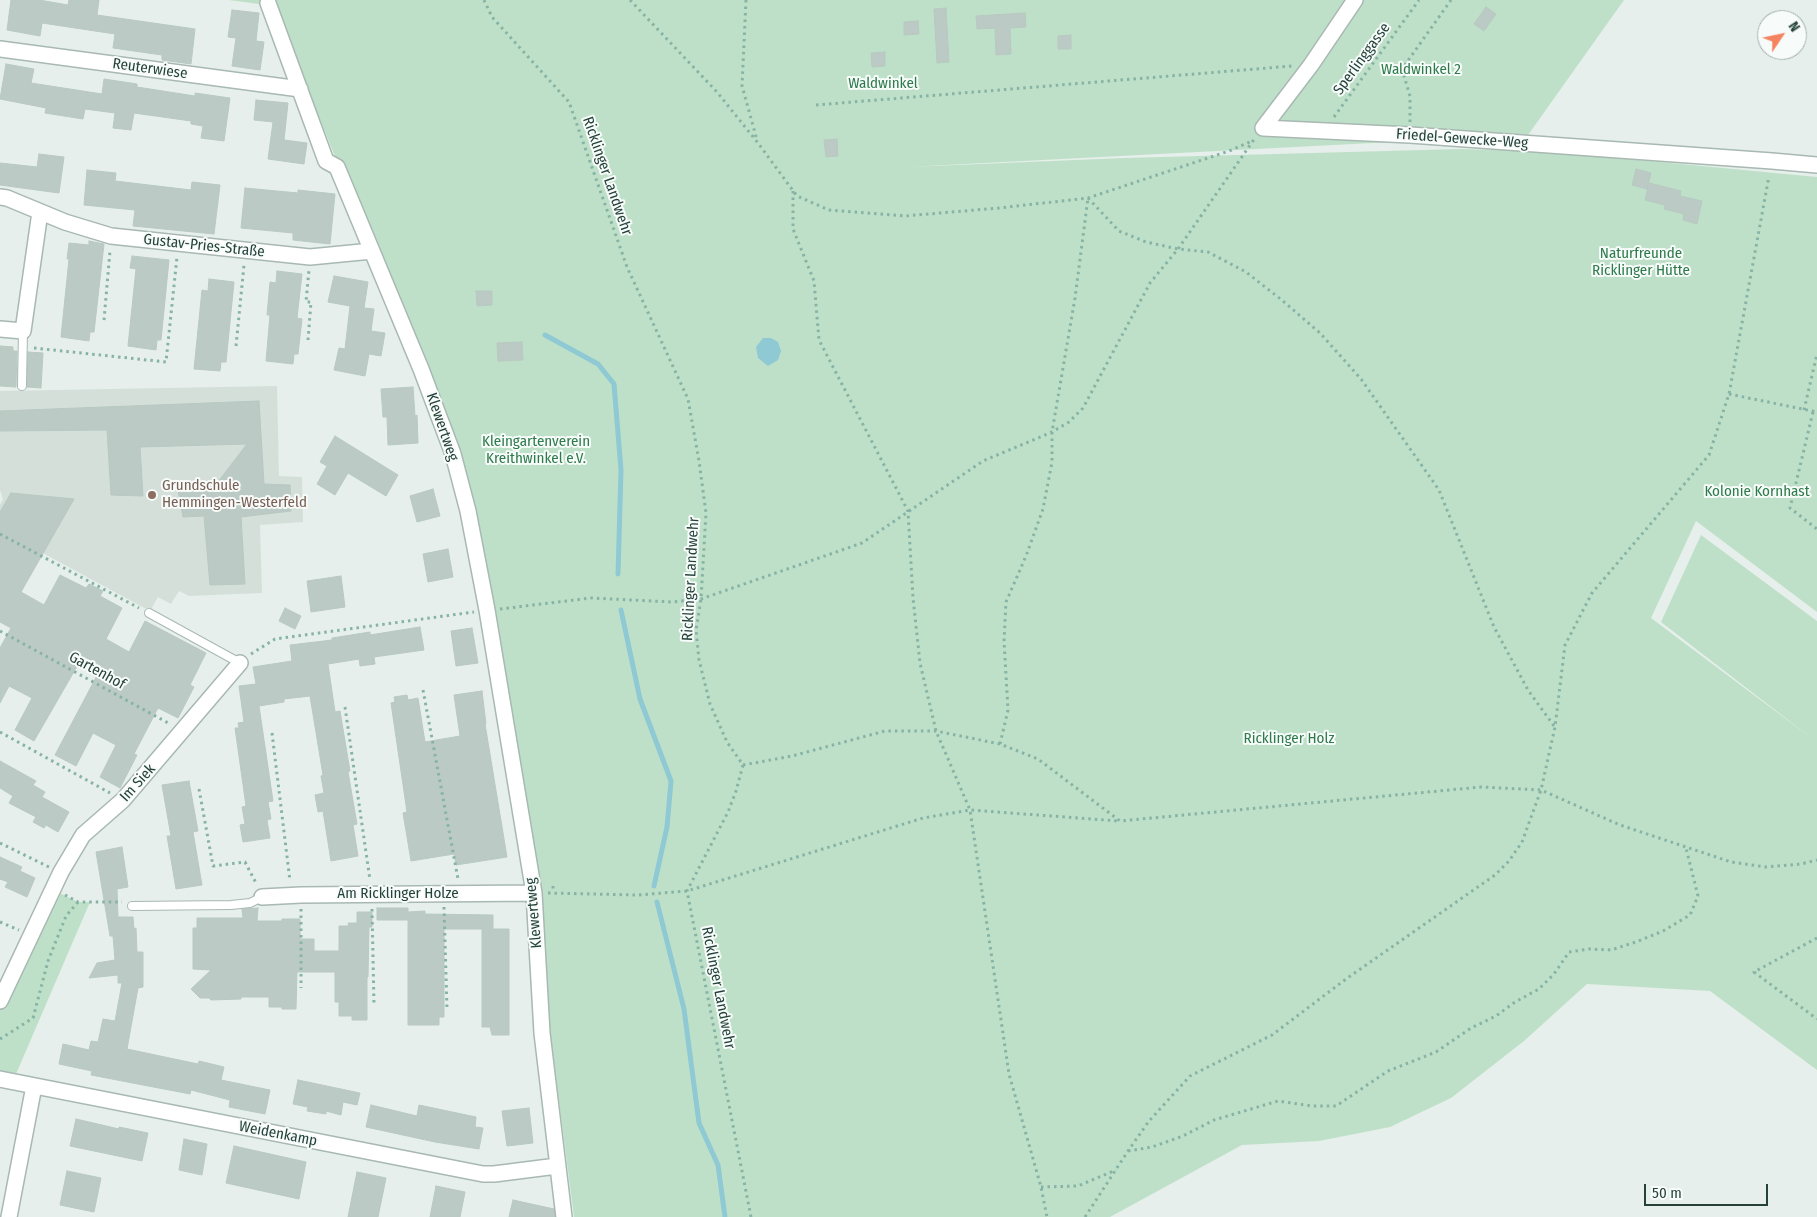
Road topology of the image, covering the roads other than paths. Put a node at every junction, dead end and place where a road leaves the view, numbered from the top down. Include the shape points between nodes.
1 (1355, 0) edge
2 (268, 2) edge
3 (0, 49) edge
4 (300, 89) junction
5 (1817, 165) edge
6 (0, 197) edge
7 (40, 212) junction
8 (372, 251) junction
9 (0, 330) edge
10 (23, 331) junction
11 (22, 386) dead end
12 (149, 614) road end
13 (240, 663) joint
14 (534, 893) junction
15 (262, 897) joint
16 (132, 906) dead end
17 (0, 1001) edge
18 (0, 1079) edge
19 (34, 1086) junction
20 (557, 1166) junction
21 (9, 1217) edge
22 (564, 1217) edge

1 - 5 street, Friedel-Gewecke-Weg via 1264,128 1410,135
2 - 4 street
3 - 4 street, Reuterwiese
4 - 8 street via 326,161 337,167
6 - 7 street, Gustav-Pries-Straße
7 - 8 street, Gustav-Pries-Straße via 111,236 179,244 310,256
7 - 10 street
8 - 14 street, Klewertweg via 453,454 468,510 488,610
9 - 10 street
10 - 11 lane
12 - 13 lane
13 - 17 street, Im Siek via 123,800 83,835 61,872
14 - 15 street, Am Ricklinger Holze
14 - 20 street, Klewertweg via 542,1033
15 - 16 lane via 250,903 231,905
18 - 19 street, Weidenkamp
19 - 20 street, Weidenkamp via 483,1174
19 - 21 street
20 - 22 street, Klewertweg

